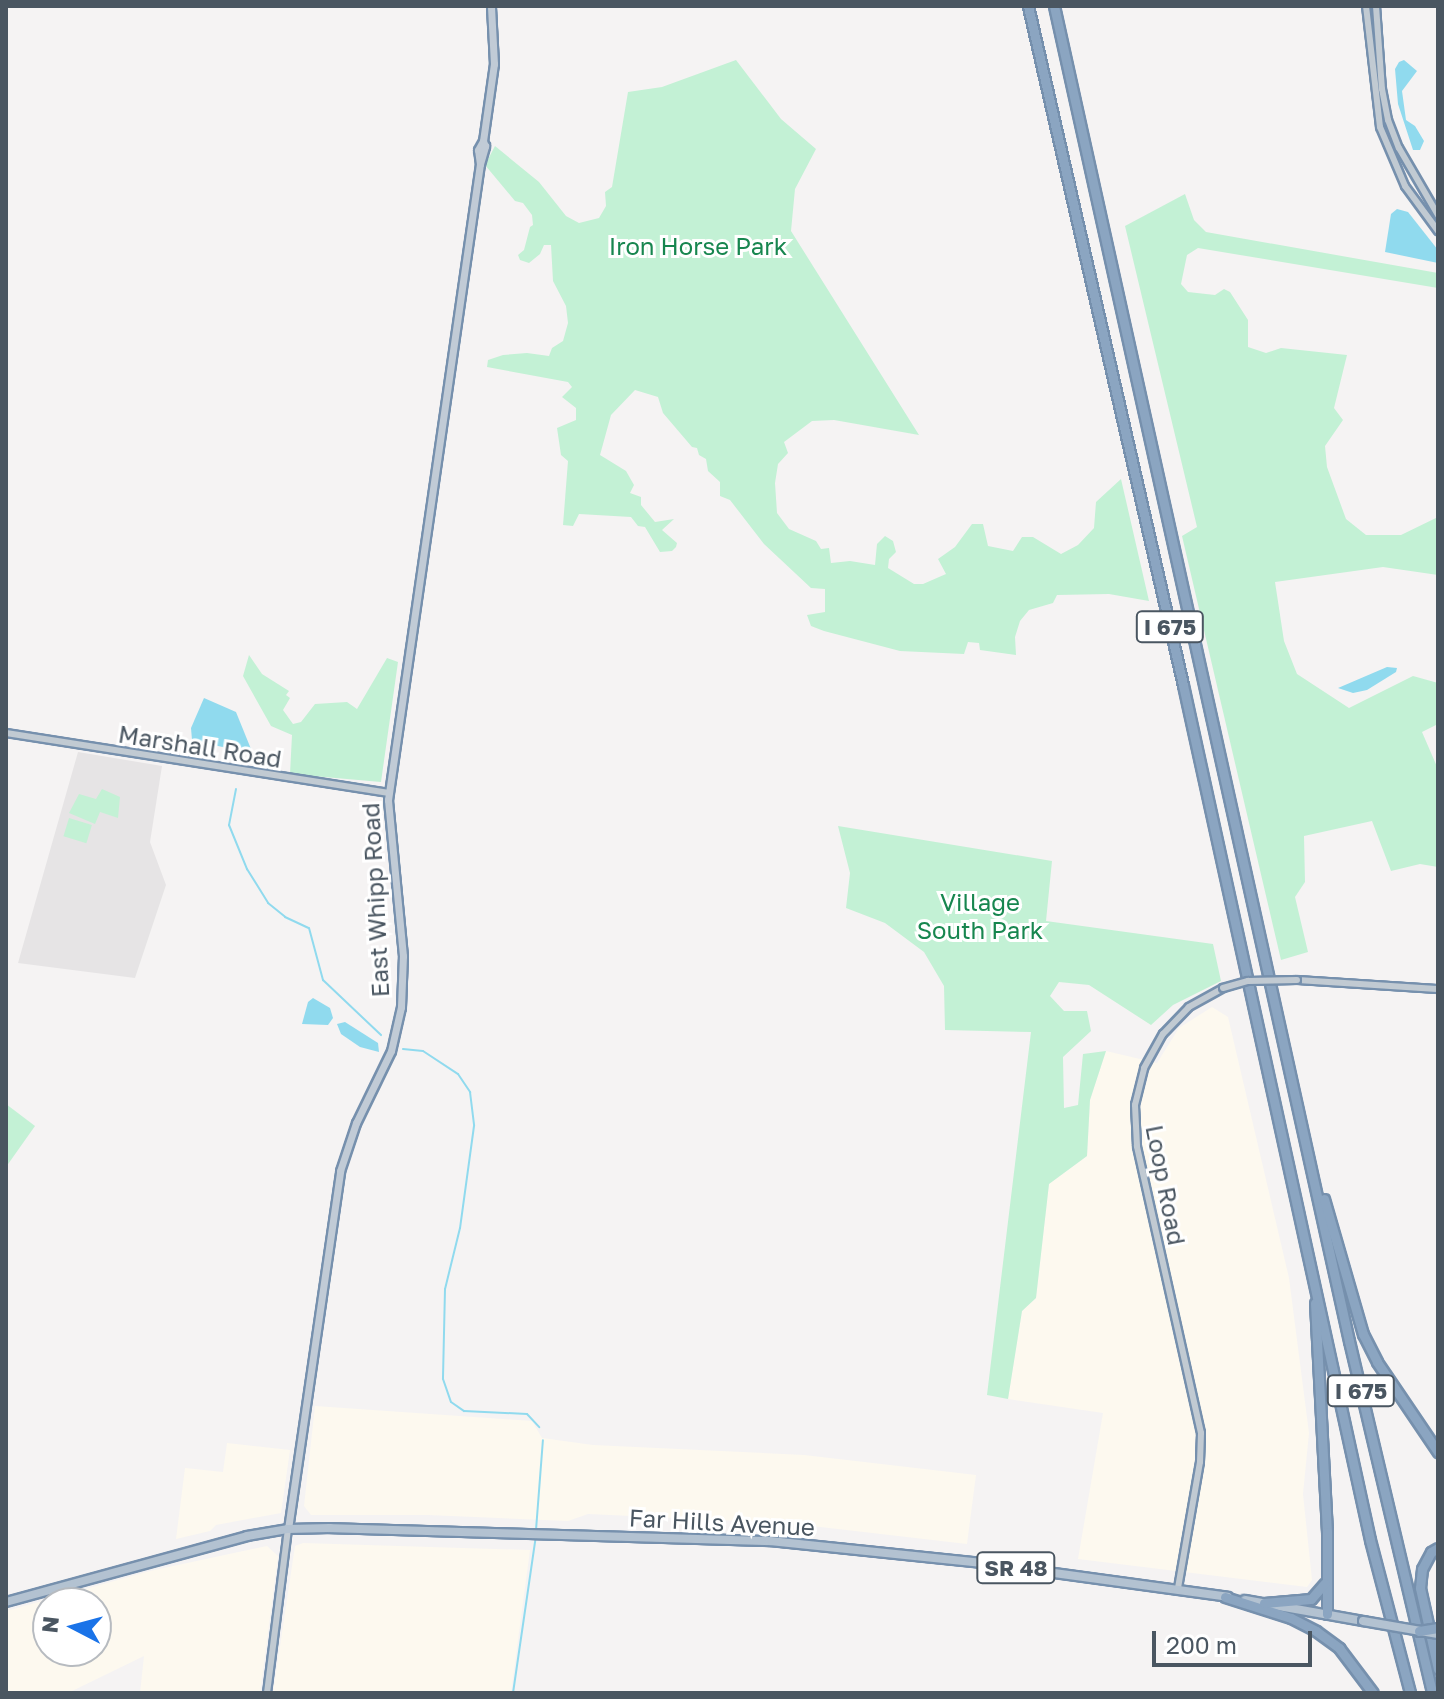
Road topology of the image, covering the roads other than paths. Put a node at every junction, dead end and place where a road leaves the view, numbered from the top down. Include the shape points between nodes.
1 (491, 6) edge
2 (1028, 6) edge
3 (1054, 6) edge
4 (1366, 6) edge
5 (1376, 6) edge
6 (1438, 215) edge
7 (1438, 231) edge
8 (6, 733) edge
9 (389, 793) junction
10 (1438, 989) edge
11 (1294, 1089) junction
12 (1315, 1284) junction
13 (1438, 1452) edge
14 (288, 1529) junction
15 (1438, 1548) edge
16 (1327, 1576) junction
17 (1178, 1588) junction
18 (1225, 1597) junction
19 (6, 1602) edge
20 (1264, 1603) junction
21 (1327, 1614) junction
22 (1438, 1628) edge
23 (1419, 1631) junction
24 (1438, 1634) edge
25 (1438, 1669) edge
26 (267, 1693) edge
27 (1373, 1693) edge
28 (1410, 1693) edge
29 (1432, 1693) edge

1 - 9 main road, East Whipp Road via 495,53
2 - 12 highway, I 675
3 - 11 highway, I 675
4 - 7 street via 1380,127 1405,186
5 - 6 street via 1388,120
8 - 9 street, Marshall Road
9 - 14 main road, East Whipp Road via 403,956 401,1007 391,1051 356,1123 340,1171
10 - 17 street, Loop Road, bridge via 1248,981 1189,1007 1163,1034 1144,1068 1135,1105 1137,1146 1201,1433
11 - 13 highway via 1363,1334
11 - 29 highway, I 675
12 - 16 highway
12 - 28 highway, I 675 via 1373,1555
14 - 17 main road, Far Hills Avenue / SR 48 via 769,1541
14 - 19 main road, Far Hills Avenue / SR 48 via 150,1560
14 - 26 street
15 - 25 highway via 1422,1569 1420,1588
16 - 20 highway via 1311,1599
16 - 21 highway
17 - 18 main road, Far Hills Avenue / SR 48
18 - 20 main road, Far Hills Avenue / SR 48
18 - 27 highway via 1316,1631 1339,1648
20 - 21 main road, Far Hills Avenue / SR 48
21 - 23 main road, Far Hills Avenue / SR 48, bridge
22 - 23 highway, bridge
23 - 24 main road, Far Hills Avenue / SR 48, bridge

